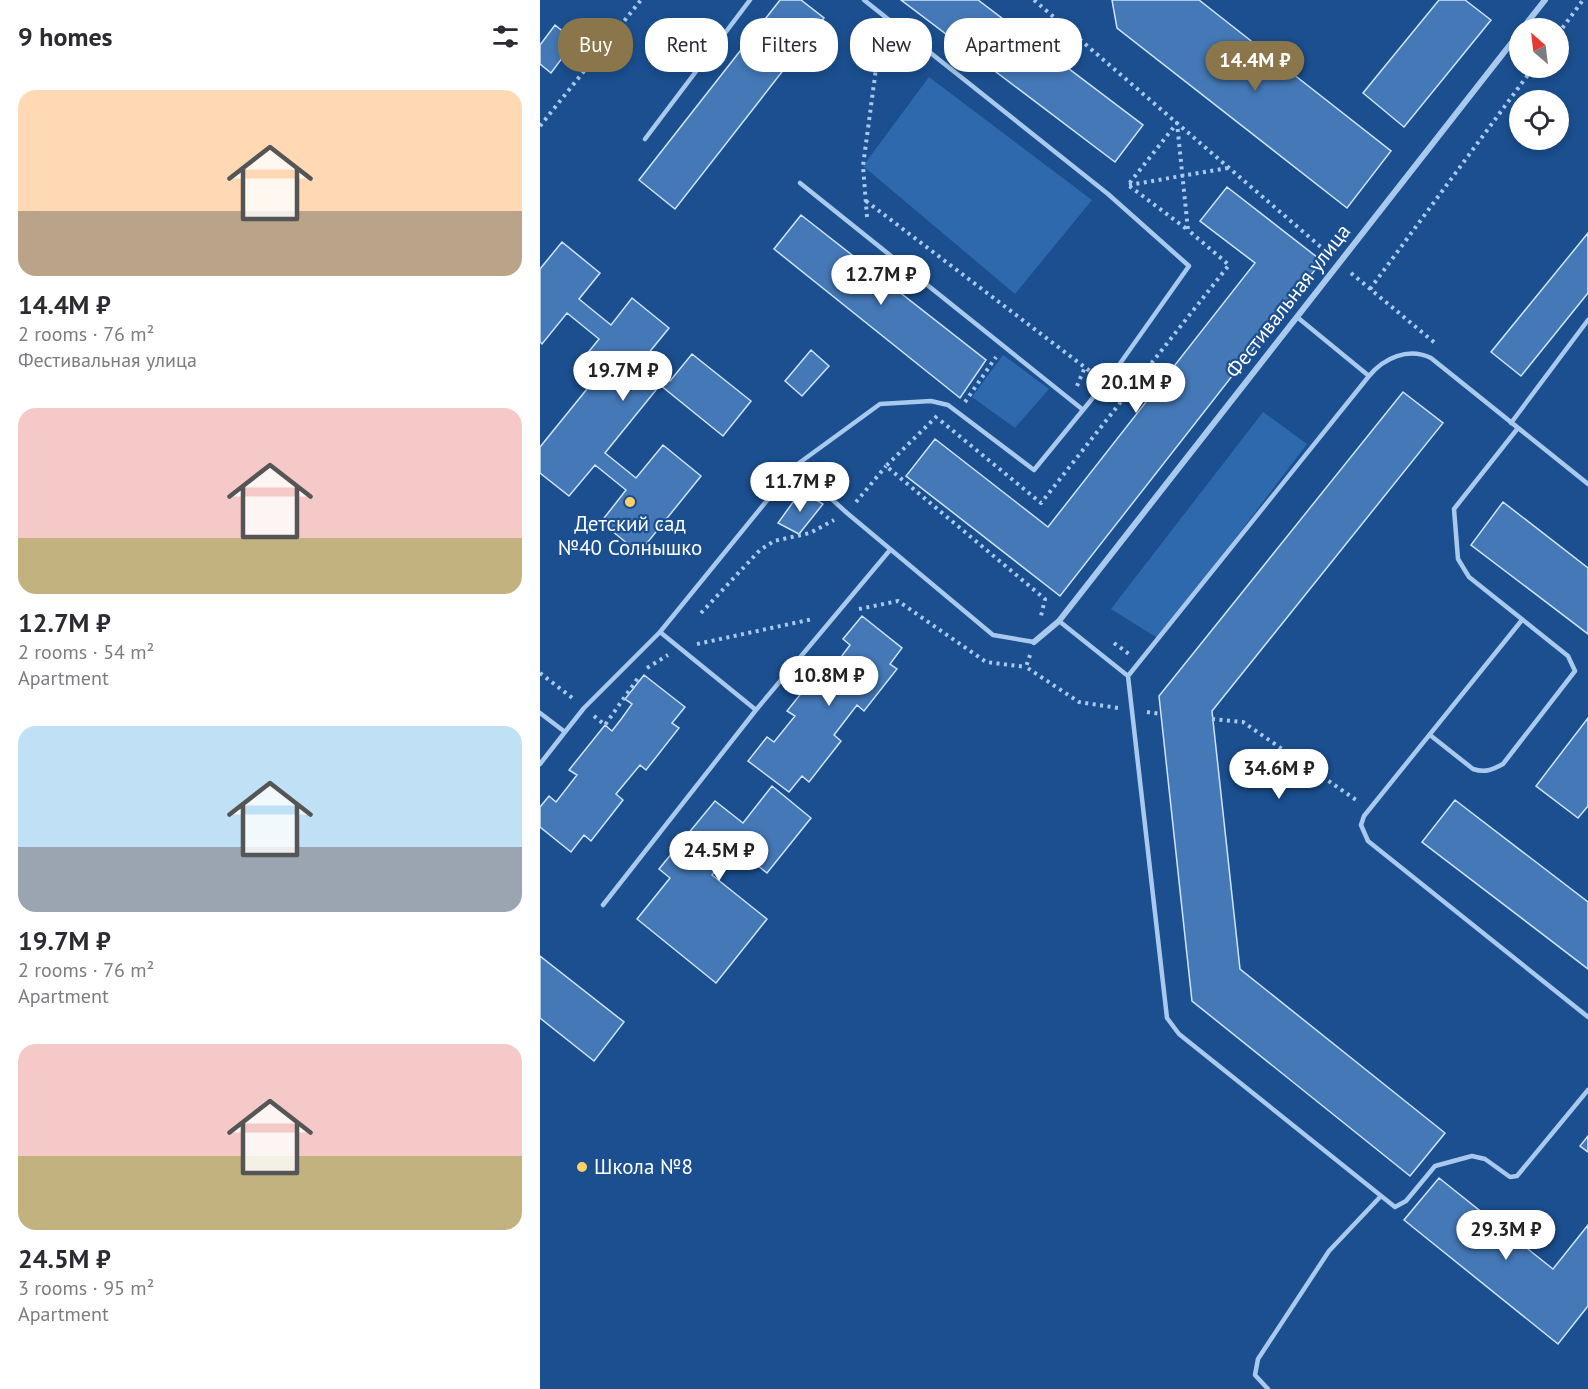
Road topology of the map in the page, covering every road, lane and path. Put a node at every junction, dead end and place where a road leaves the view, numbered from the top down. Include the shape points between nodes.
1 (641, 0) edge
2 (750, 0) edge
3 (864, 0) edge
4 (1034, 0) edge
5 (1545, 0) edge
6 (1583, 0) edge
7 (883, 15) junction
8 (1530, 18) edge
9 (1569, 19) edge
10 (1509, 46) edge
11 (1526, 78) edge
12 (1177, 123) junction
13 (540, 126) edge
14 (645, 139) dead end
15 (1229, 168) junction
16 (1182, 176) junction
17 (800, 183) dead end
18 (1128, 185) junction
19 (866, 201) junction
20 (1188, 230) junction
21 (868, 236) junction
22 (1339, 263) junction
23 (1369, 289) junction
24 (1297, 317) junction
25 (1588, 320) edge
26 (1440, 346) dead end
27 (1001, 350) dead end
28 (1370, 375) junction
29 (1105, 383) junction
30 (948, 405) junction
31 (1082, 409) junction
32 (936, 417) junction
33 (1511, 423) junction
34 (1518, 428) junction
35 (795, 466) junction
36 (886, 466) junction
37 (1588, 484) edge
38 (847, 513) junction
39 (891, 550) junction
40 (701, 613) dead end
41 (1522, 620) junction
42 (1059, 621) junction
43 (660, 632) junction
44 (1034, 642) junction
45 (540, 673) edge
46 (1128, 676) junction
47 (584, 708) junction
48 (1131, 709) junction
49 (756, 710) junction
50 (540, 713) edge
51 (1161, 714) dead end
52 (1212, 719) dead end
53 (565, 732) junction
54 (1430, 735) junction
55 (540, 764) edge
56 (1370, 809) junction
57 (603, 905) dead end
58 (1588, 1017) edge
59 (1588, 1090) edge
60 (1381, 1196) junction
61 (1268, 1389) edge

1 - 13 path
2 - 14 lane
3 - 7 lane
4 - 12 path
5 - 8 street
6 - 9 path
7 - 19 path via 863,166
7 - 29 lane via 1108,194 1189,266
10 - 22 street, Фестивальная улица
11 - 23 path
12 - 15 path
12 - 16 path
12 - 18 path
15 - 16 path
15 - 22 path
16 - 18 path
16 - 20 path
17 - 21 lane
18 - 20 path
19 - 21 path
19 - 29 path
20 - 32 path via 1229,265 1041,503
21 - 31 lane
22 - 23 path
22 - 24 street, Фестивальная улица
23 - 26 path
24 - 28 lane
24 - 42 street, Фестивальная улица
25 - 33 lane
27 - 30 path via 963,405
28 - 33 lane via 1386,359 1424,355
28 - 46 lane
29 - 31 lane
30 - 31 lane via 1034,470
30 - 32 path
30 - 35 lane via 931,401 880,405
32 - 36 path
33 - 34 lane
34 - 37 lane
34 - 41 lane via 1461,499 1454,510 1454,521 1461,568
35 - 38 lane
35 - 43 lane
36 - 38 path
36 - 44 path via 1045,598
38 - 39 lane
38 - 40 path via 810,533 774,541 760,550
39 - 44 lane via 993,635
39 - 49 lane
41 - 54 lane
41 - 54 lane via 1568,656 1575,671 1510,755 1492,770 1481,772
42 - 44 street, Фестивальная улица
42 - 46 lane
43 - 47 lane
43 - 49 lane
44 - 48 path via 1026,667 1079,702
45 - 47 path
46 - 48 lane
47 - 53 lane
48 - 51 path
48 - 60 lane via 1167,1018 1179,1034
49 - 57 lane
50 - 53 lane
52 - 56 path via 1243,722
53 - 55 lane
54 - 56 lane
56 - 58 lane via 1361,825 1368,841
59 - 60 lane via 1517,1176 1510,1177 1485,1159 1472,1155 1435,1166 1401,1205 1395,1207
60 - 61 lane via 1329,1251 1257,1359 1256,1375

